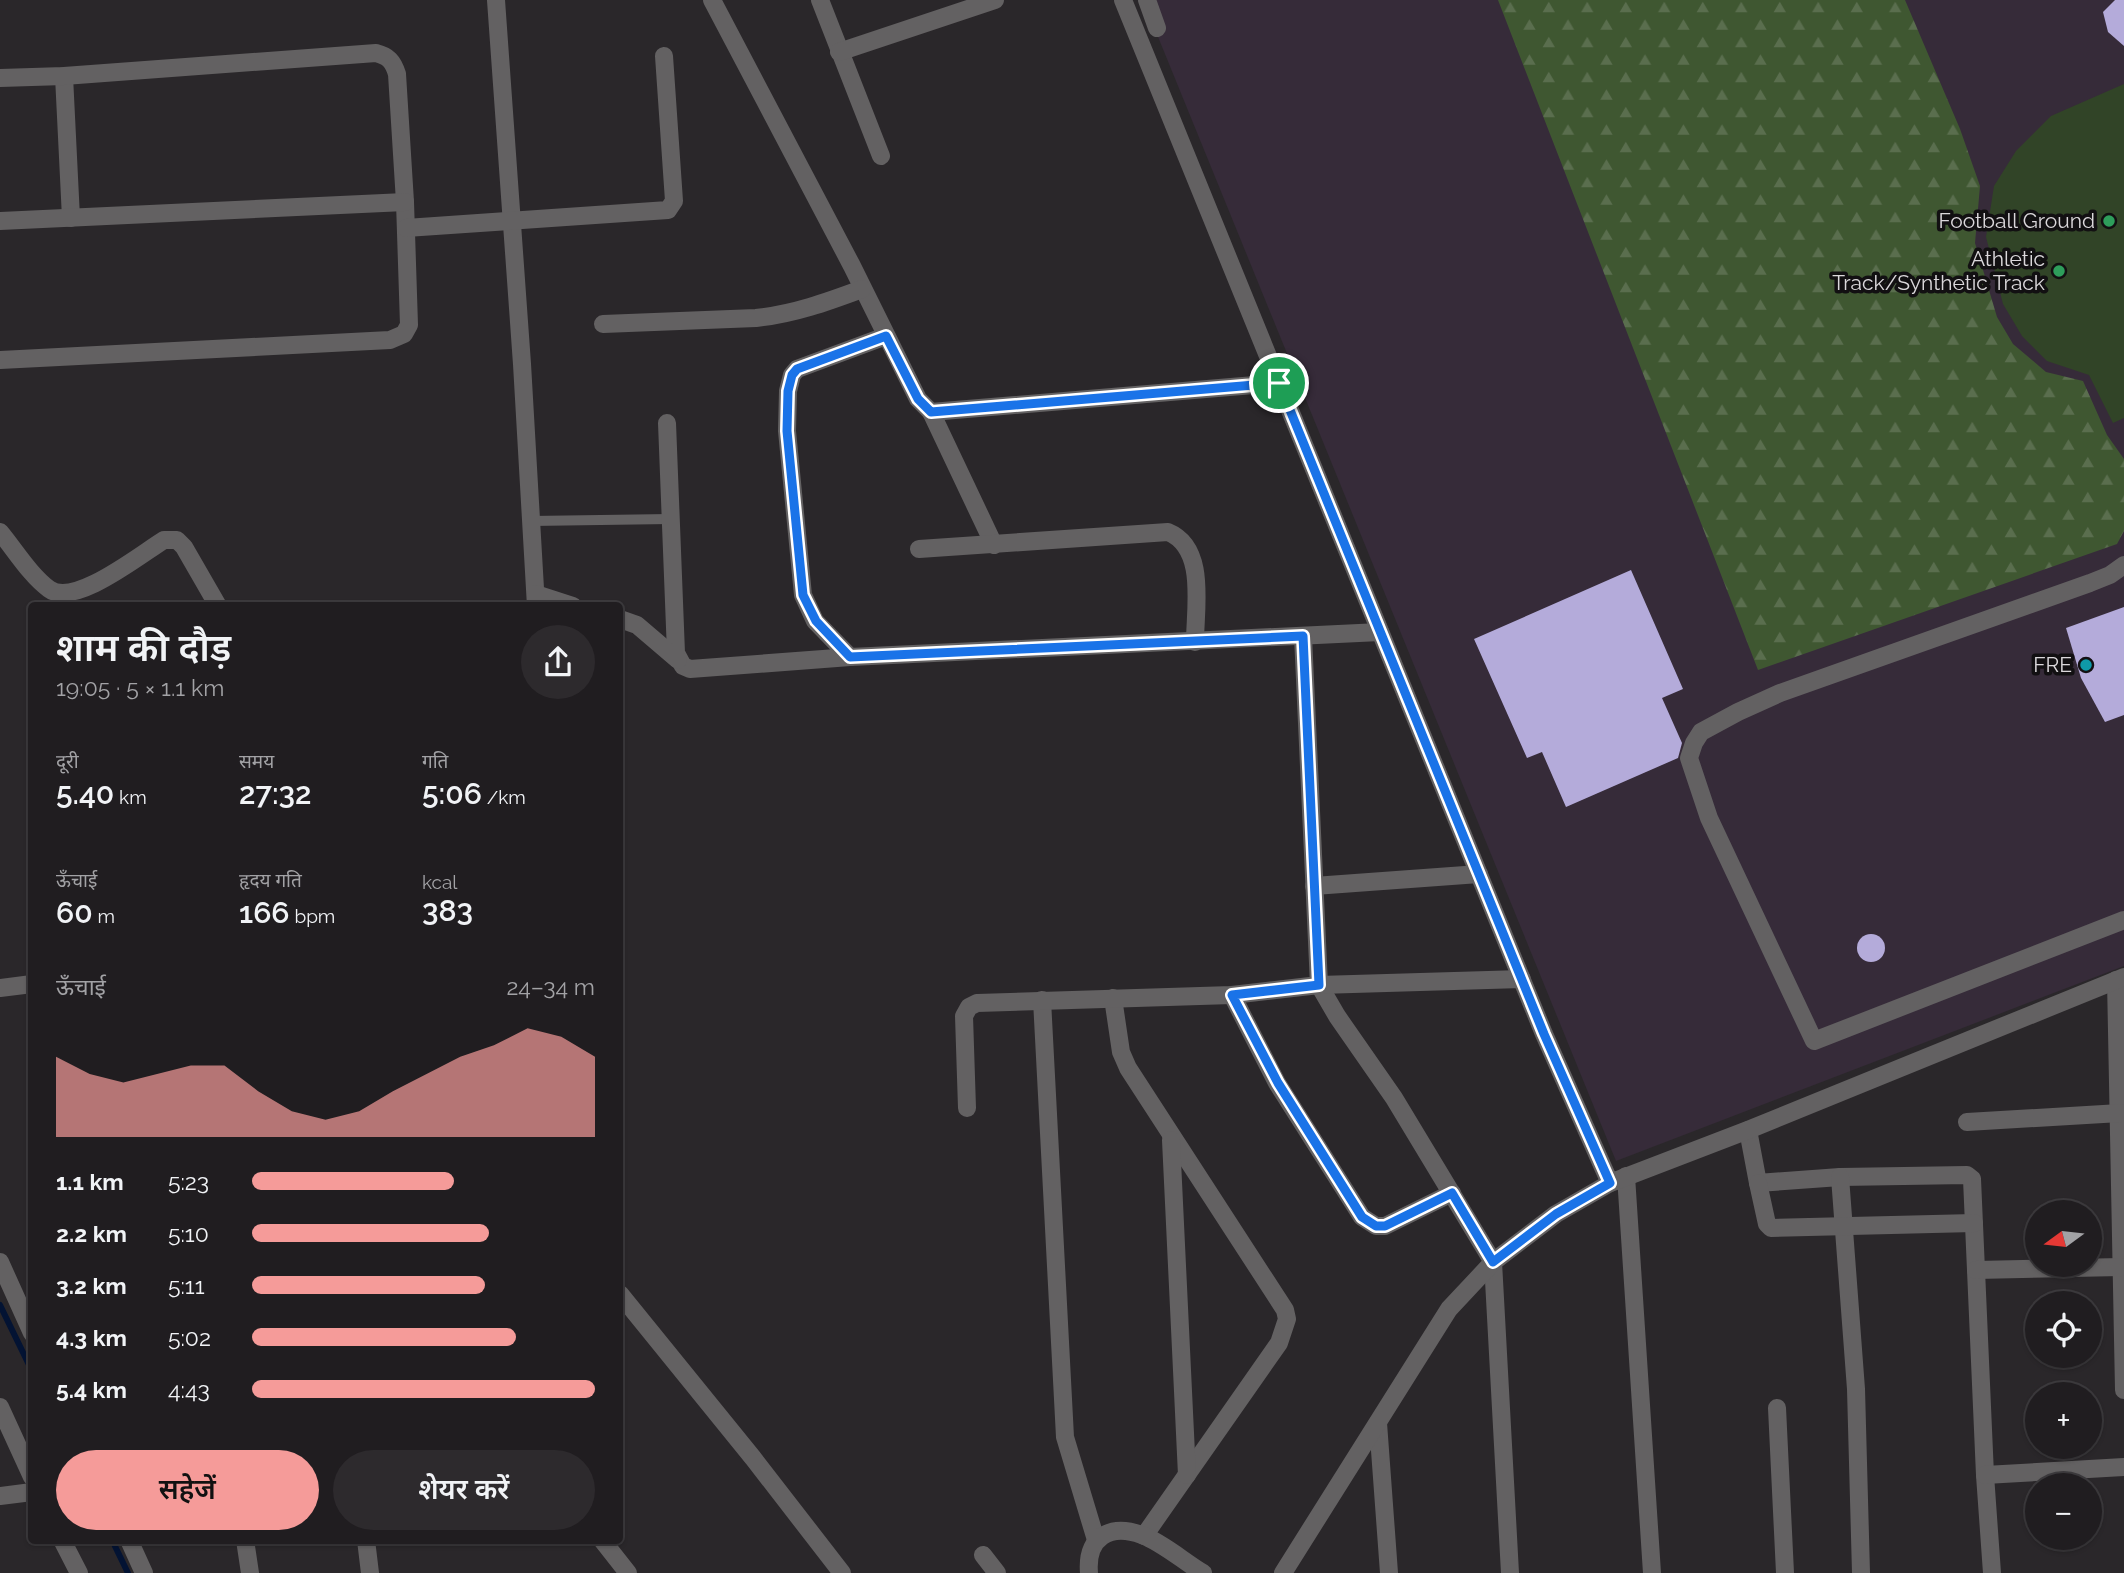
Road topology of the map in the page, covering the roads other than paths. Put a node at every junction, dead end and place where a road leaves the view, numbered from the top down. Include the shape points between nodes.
1 (496, 0) edge
2 (712, 0) edge
3 (820, 0) edge
4 (995, 0) edge
5 (1123, 0) edge
6 (1147, 0) edge
7 (956, 6) edge
8 (1157, 28) dead end
9 (839, 52) junction
10 (664, 56) dead end
11 (64, 76) junction
12 (0, 78) edge
13 (881, 156) dead end
14 (405, 202) junction
15 (71, 218) junction
16 (0, 221) edge
17 (512, 222) junction
18 (406, 228) junction
19 (862, 289) junction
20 (603, 324) dead end
21 (886, 336) junction
22 (0, 360) edge
23 (1279, 383) junction
24 (931, 412) junction
25 (667, 423) dead end
26 (670, 519) junction
27 (531, 521) junction
28 (0, 532) edge
29 (994, 545) junction
30 (919, 550) dead end
31 (2124, 565) edge
32 (536, 600) edge
33 (216, 602) edge
34 (623, 621) edge
35 (1380, 632) junction
36 (1303, 636) junction
37 (1195, 642) junction
38 (850, 657) junction
39 (678, 660) junction
40 (1479, 874) junction
41 (1314, 886) junction
42 (2124, 920) edge
43 (1522, 979) junction
44 (2120, 979) edge
45 (28, 984) edge
46 (1319, 985) junction
47 (0, 988) edge
48 (1232, 995) junction
49 (1113, 998) junction
50 (1042, 1000) junction
51 (967, 1108) dead end
52 (2120, 1113) junction
53 (1967, 1122) dead end
54 (1748, 1130) junction
55 (1171, 1137) junction
56 (1840, 1177) junction
57 (1618, 1180) junction
58 (1758, 1183) junction
59 (1452, 1193) junction
60 (1974, 1223) junction
61 (1843, 1225) junction
62 (0, 1262) edge
63 (1493, 1262) junction
64 (2122, 1267) junction
65 (1976, 1270) junction
66 (623, 1298) edge
67 (28, 1325) edge
68 (2124, 1390) edge
69 (0, 1406) edge
70 (1777, 1408) dead end
71 (1378, 1423) junction
72 (2124, 1467) edge
73 (28, 1468) edge
74 (1186, 1475) junction
75 (1985, 1475) junction
76 (28, 1492) edge
77 (0, 1496) edge
78 (1144, 1536) junction
79 (1096, 1540) junction
80 (64, 1544) edge
81 (130, 1544) edge
82 (246, 1544) edge
83 (366, 1544) edge
84 (605, 1544) edge
85 (983, 1555) dead end
86 (79, 1573) edge
87 (144, 1573) edge
88 (250, 1573) edge
89 (370, 1573) edge
90 (628, 1573) edge
91 (842, 1573) edge
92 (997, 1573) edge
93 (1089, 1573) edge
94 (1203, 1573) edge
95 (1283, 1573) edge
96 (1389, 1573) edge
97 (1510, 1573) edge
98 (1652, 1573) edge
99 (1785, 1573) edge
100 (1861, 1573) edge
101 (1992, 1573) edge

1 - 17 street
2 - 19 street
3 - 9 street
4 - 7 street
5 - 23 street
6 - 8 street
7 - 9 street
9 - 13 street
10 - 17 street via 671,207 664,212
11 - 12 street
11 - 14 street via 384,55 397,74
11 - 15 street
14 - 15 street
14 - 18 street
15 - 16 street
17 - 18 street
17 - 27 street
18 - 22 street via 410,325 398,338
19 - 20 street via 781,315
19 - 21 street
21 - 24 street via 918,399
21 - 38 street via 797,369 788,391 787,431 803,595 816,621
23 - 24 street
23 - 35 street
24 - 29 street
25 - 26 street
26 - 27 lane
26 - 39 street
27 - 32 street
28 - 33 street via 41,582 62,594 86,589 164,540 177,540
29 - 30 street
29 - 37 street via 1168,532 1178,536 1196,577
31 - 42 street via 2090,583 1780,693 1702,732 1689,758 1709,818 1814,1041
34 - 39 street via 637,625
35 - 36 street
35 - 40 street
36 - 37 street
36 - 41 street
37 - 38 street
38 - 39 street via 699,669 683,666
40 - 41 street
40 - 43 street
41 - 46 street
43 - 46 street
43 - 57 street
44 - 52 street
44 - 54 street
45 - 47 street
46 - 48 street
46 - 59 street
48 - 49 street
48 - 59 street via 1278,1083 1362,1217 1385,1226
49 - 50 street
49 - 55 street via 1124,1060
50 - 51 street via 977,1003 965,1011
50 - 79 street via 1065,1437
52 - 53 street
52 - 64 street
54 - 57 street
54 - 58 street
55 - 74 street
55 - 74 street via 1287,1319 1279,1343
56 - 58 street
56 - 60 street via 1970,1176
56 - 61 street
57 - 63 street via 1556,1214
57 - 98 street
58 - 61 street via 1769,1227
59 - 63 street
60 - 61 street
60 - 65 street
61 - 100 street via 1856,1389
62 - 67 street
63 - 71 street via 1450,1309
63 - 97 street
64 - 65 street
64 - 68 street
65 - 75 street
66 - 91 street
69 - 73 street
70 - 99 street
71 - 95 street
71 - 96 street
72 - 75 street
74 - 78 street
75 - 101 street
76 - 77 street
78 - 79 street via 1118,1532
78 - 94 street
79 - 93 street
80 - 86 street
81 - 87 street
82 - 88 street
83 - 89 street
84 - 90 street
85 - 92 street

